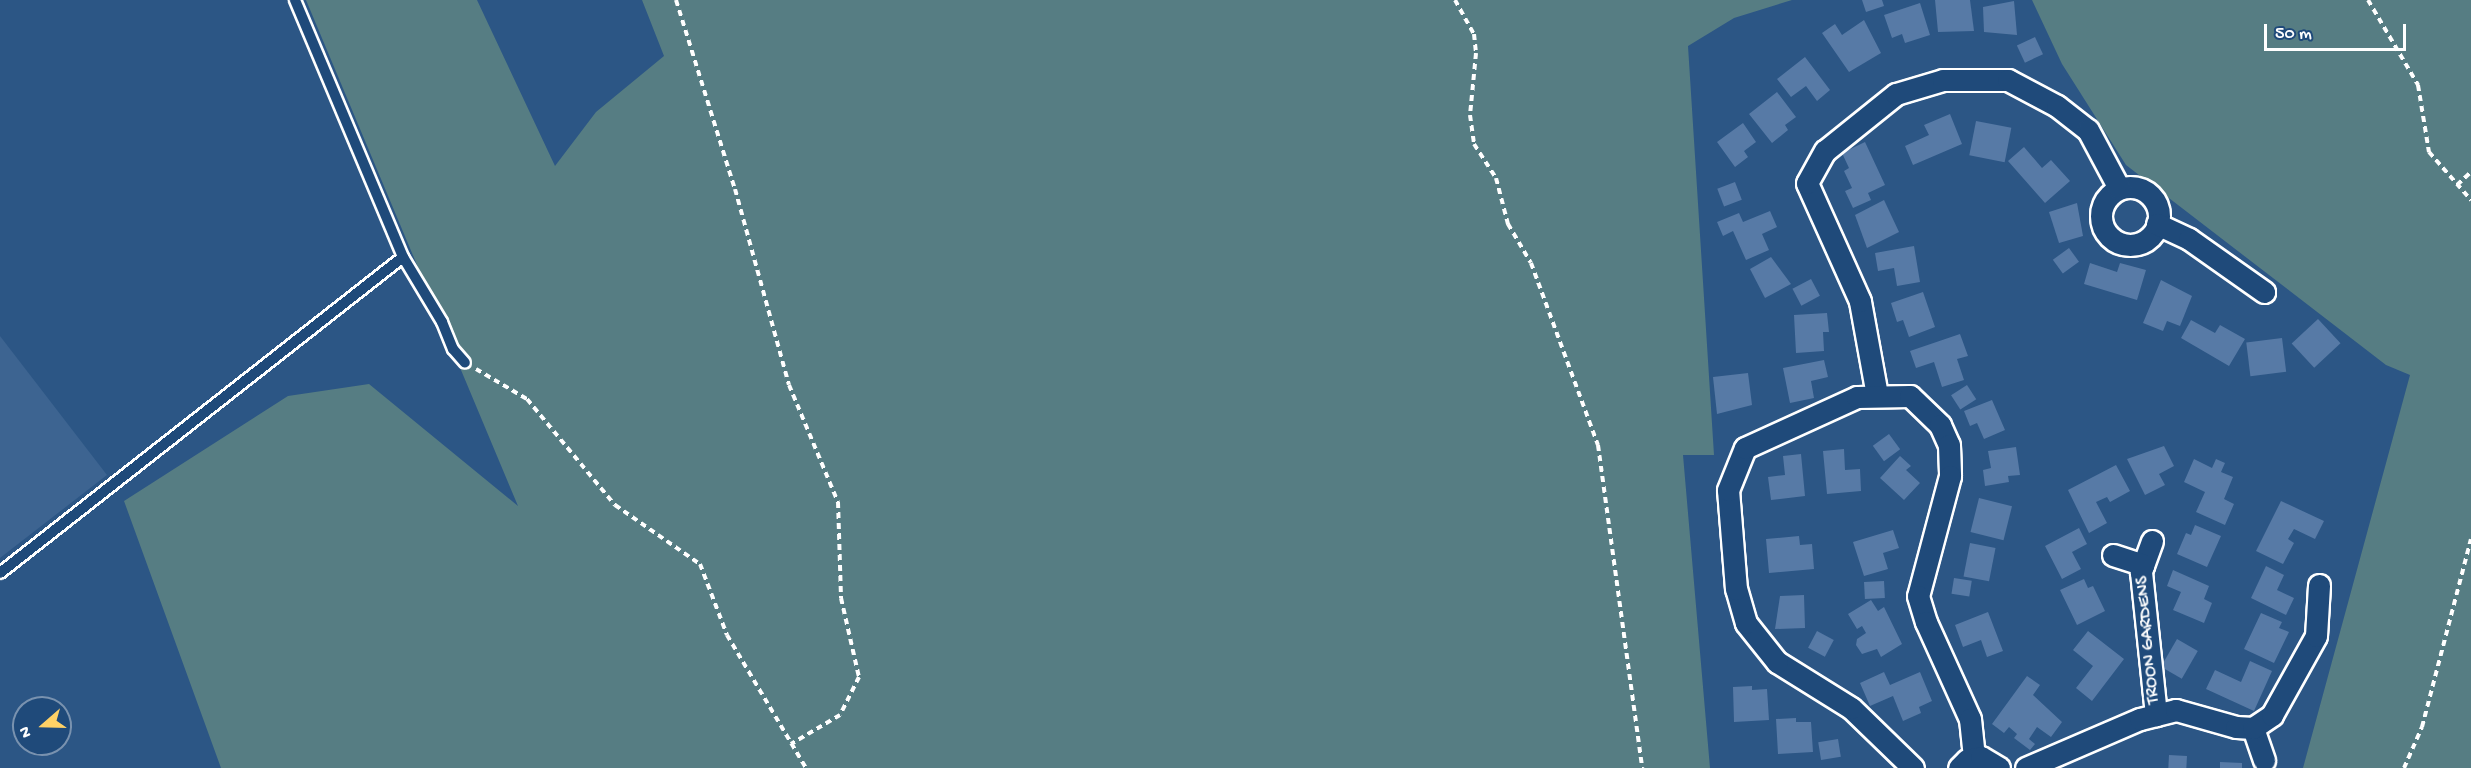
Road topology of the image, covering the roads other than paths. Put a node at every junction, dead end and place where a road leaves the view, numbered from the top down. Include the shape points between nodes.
1 (295, 0) edge
2 (2119, 188) junction
3 (2157, 224) junction
4 (403, 257) junction
5 (2264, 292) dead end
6 (465, 363) road end
7 (1876, 395) junction
8 (2152, 541) dead end
9 (2113, 555) dead end
10 (2144, 565) junction
11 (0, 573) edge
12 (2319, 585) dead end
13 (2156, 716) junction
14 (2253, 728) junction
15 (2264, 760) dead end
16 (1966, 763) edge
17 (1913, 768) edge
18 (1999, 768) edge
19 (2026, 768) edge

1 - 4 lane
2 - 3 street via 2135,186 2151,194 2160,212
2 - 3 street via 2101,212 2102,226 2109,237 2122,244 2140,244 2154,234
2 - 7 street via 2088,130 2057,106 2008,80 1943,80 1896,94 1825,151 1807,183 1860,302
3 - 5 street via 2189,239
4 - 6 lane via 453,349
4 - 11 lane
7 - 16 street via 1910,396 1940,425 1949,445 1950,476 1918,596 1970,719
7 - 17 street via 1857,397 1746,448 1728,490 1736,589 1746,623 1777,662 1851,708
8 - 10 street, TROON GARDENS
9 - 10 street, TROON GARDENS
10 - 13 street, TROON GARDENS via 2144,614
12 - 14 street via 2316,636 2272,715
13 - 14 street, TROON GARDENS via 2176,710
13 - 19 street, TROON GARDENS
14 - 15 street
16 - 18 street via 1988,758

